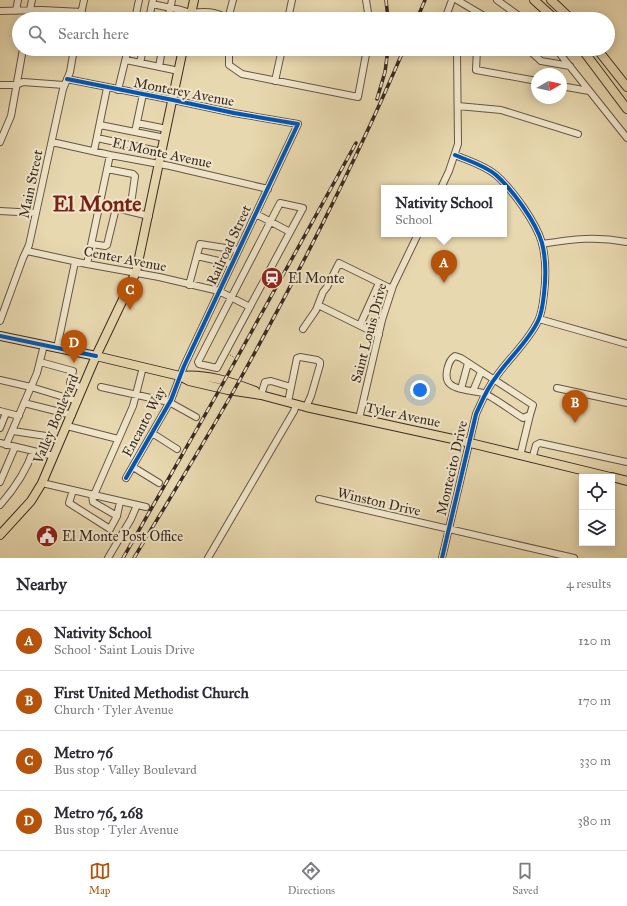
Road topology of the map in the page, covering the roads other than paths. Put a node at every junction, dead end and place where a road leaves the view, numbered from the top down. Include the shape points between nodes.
1 (18, 0) edge
2 (32, 0) edge
3 (84, 0) edge
4 (139, 0) edge
5 (172, 0) edge
6 (194, 0) edge
7 (233, 0) edge
8 (292, 0) edge
9 (366, 0) edge
10 (452, 0) edge
11 (457, 0) edge
12 (497, 0) edge
13 (534, 0) edge
14 (551, 0) edge
15 (153, 2) edge
16 (170, 8) junction
17 (30, 10) junction
18 (16, 11) junction
19 (0, 12) edge
20 (71, 12) edge
21 (82, 12) edge
22 (136, 12) edge
23 (151, 12) edge
24 (169, 12) edge
25 (184, 12) edge
26 (191, 12) edge
27 (230, 12) edge
28 (289, 12) edge
29 (368, 12) edge
30 (448, 12) edge
31 (477, 12) edge
32 (513, 12) edge
33 (547, 12) edge
34 (564, 12) edge
35 (22, 56) edge
36 (72, 56) edge
37 (127, 56) edge
38 (142, 56) edge
39 (161, 56) edge
40 (182, 56) edge
41 (229, 56) edge
42 (280, 56) edge
43 (366, 56) edge
44 (457, 56) edge
45 (477, 56) edge
46 (536, 56) edge
47 (562, 56) edge
48 (587, 56) edge
49 (603, 56) edge
50 (126, 60) junction
51 (140, 64) junction
52 (570, 66) junction
53 (159, 67) junction
54 (179, 71) junction
55 (67, 79) junction
56 (275, 80) junction
57 (531, 80) edge
58 (0, 85) edge
59 (16, 85) junction
60 (64, 86) junction
61 (567, 87) edge
62 (627, 87) edge
63 (107, 88) junction
64 (118, 90) junction
65 (589, 91) junction
66 (143, 94) junction
67 (173, 100) junction
68 (458, 106) junction
69 (627, 109) edge
70 (137, 122) junction
71 (298, 124) joint
72 (100, 125) junction
73 (167, 129) junction
74 (135, 132) junction
75 (2, 133) edge
76 (578, 134) dead end
77 (97, 138) junction
78 (165, 138) junction
79 (627, 138) edge
80 (0, 142) edge
81 (52, 142) junction
82 (94, 151) junction
83 (162, 152) junction
84 (110, 155) junction
85 (455, 155) junction
86 (159, 164) junction
87 (107, 169) junction
88 (442, 185) edge
89 (505, 185) edge
90 (507, 188) edge
91 (268, 189) junction
92 (100, 204) junction
93 (116, 208) junction
94 (0, 211) edge
95 (130, 211) junction
96 (36, 213) junction
97 (256, 214) junction
98 (149, 216) junction
99 (271, 222) junction
100 (290, 232) junction
101 (417, 237) edge
102 (627, 242) edge
103 (92, 244) junction
104 (542, 244) junction
105 (238, 250) junction
106 (27, 251) junction
107 (197, 256) junction
108 (75, 262) junction
109 (87, 264) junction
110 (232, 264) junction
111 (136, 272) junction
112 (379, 283) junction
113 (189, 285) junction
114 (392, 289) junction
115 (219, 291) junction
116 (232, 298) junction
117 (318, 305) junction
118 (250, 307) junction
119 (539, 320) junction
120 (0, 321) edge
121 (360, 325) junction
122 (303, 329) dead end
123 (379, 335) junction
124 (0, 336) edge
125 (627, 344) edge
126 (44, 345) junction
127 (57, 348) junction
128 (96, 356) junction
129 (40, 362) junction
130 (468, 363) junction
131 (143, 367) junction
132 (482, 372) junction
133 (180, 376) junction
134 (0, 380) edge
135 (494, 380) junction
136 (32, 387) junction
137 (101, 387) dead end
138 (291, 387) junction
139 (83, 388) junction
140 (557, 388) dead end
141 (461, 389) junction
142 (473, 391) junction
143 (484, 394) junction
144 (136, 395) junction
145 (261, 395) junction
146 (78, 401) junction
147 (170, 402) junction
148 (288, 402) junction
149 (24, 403) junction
150 (627, 403) edge
151 (296, 404) junction
152 (306, 407) junction
153 (3, 412) edge
154 (72, 414) junction
155 (19, 416) junction
156 (530, 416) junction
157 (196, 417) dead end
158 (359, 419) junction
159 (67, 426) junction
160 (0, 428) edge
161 (13, 430) junction
162 (152, 433) junction
163 (118, 439) junction
164 (60, 441) junction
165 (470, 443) junction
166 (3, 444) edge
167 (15, 447) junction
168 (177, 449) dead end
169 (33, 451) junction
170 (54, 456) junction
171 (520, 456) junction
172 (532, 459) junction
173 (627, 462) edge
174 (133, 467) junction
175 (598, 474) edge
176 (126, 478) dead end
177 (615, 478) edge
178 (627, 481) edge
179 (0, 482) edge
180 (42, 483) junction
181 (159, 483) dead end
182 (73, 490) junction
183 (93, 495) junction
184 (319, 499) dead end
185 (120, 502) junction
186 (0, 505) edge
187 (137, 506) junction
188 (146, 508) dead end
189 (117, 516) junction
190 (449, 530) junction
191 (0, 535) edge
192 (108, 558) edge
193 (208, 558) edge
194 (442, 558) edge
195 (574, 558) edge

1 - 18 street
2 - 17 street
3 - 21 street
4 - 22 street
5 - 16 street
6 - 26 main road
7 - 27 street
8 - 28 street
9 - 29 street
10 - 30 street
11 - 31 street
12 - 32 street
13 - 33 main road
14 - 34 main road
15 - 16 street
15 - 23 street
16 - 24 street
16 - 25 street
17 - 18 street
17 - 20 street
18 - 19 street
35 - 59 street
36 - 55 street, Main Street
37 - 50 street
38 - 51 street
39 - 53 street
40 - 54 main road, Valley Boulevard
41 - 56 street via 230,65 242,74
42 - 56 street
43 - 56 street via 358,96
44 - 68 street
45 - 57 street via 476,70
46 - 52 street via 541,61
47 - 52 street
48 - 69 main road
49 - 62 main road
50 - 51 street
50 - 64 street
51 - 53 street
52 - 65 street
53 - 54 street
54 - 67 main road, Valley Boulevard
55 - 60 street, Main Street
55 - 63 street, Monterey Avenue
58 - 59 street
59 - 60 street via 23,82
59 - 75 street via 11,116
60 - 81 street, Main Street
61 - 65 street
63 - 64 street, Monterey Avenue
63 - 72 street
64 - 66 street, Monterey Avenue
65 - 79 street
66 - 67 street, Monterey Avenue
66 - 70 street
67 - 71 street, Monterey Avenue
67 - 73 main road, Valley Boulevard
68 - 76 street via 501,110
68 - 85 street via 458,144
70 - 73 street
70 - 74 street
71 - 91 street, Railroad Street
72 - 74 street
72 - 77 street
73 - 78 main road, Valley Boulevard
74 - 78 street
75 - 80 street
77 - 82 street
77 - 83 street
78 - 83 main road, Valley Boulevard
81 - 82 street, El Monte Avenue
81 - 96 street, Main Street
82 - 84 street, El Monte Avenue
83 - 86 main road, Valley Boulevard
84 - 86 street, El Monte Avenue
84 - 87 street
85 - 88 street
85 - 89 street, Montecito Drive via 483,167 496,175
86 - 91 street, El Monte Avenue
86 - 98 main road, Valley Boulevard
87 - 92 street
87 - 95 street via 135,176
90 - 104 street, Montecito Drive via 531,220
91 - 97 street, Railroad Street
92 - 93 street
92 - 103 street
93 - 95 street
93 - 103 street via 107,245
94 - 96 street
95 - 98 street
96 - 106 street, Main Street
97 - 99 street
97 - 105 street, Railroad Street
98 - 111 main road, Valley Boulevard
99 - 100 street
99 - 100 street via 280,203 303,208
99 - 116 street
100 - 118 street
101 - 114 street, Saint Louis Drive
102 - 104 street via 594,238
103 - 109 street
104 - 119 street, Montecito Drive via 546,276
105 - 107 street via 200,244
105 - 110 street, Railroad Street
106 - 108 street, Center Avenue
106 - 120 street, Main Street
107 - 110 street
107 - 113 street
108 - 109 street, Center Avenue
108 - 127 street
109 - 111 street, Center Avenue
110 - 115 street, Railroad Street
111 - 113 street, Center Avenue
111 - 128 main road, Valley Boulevard
112 - 114 street
112 - 117 street via 339,263
112 - 121 street
113 - 115 street, Center Avenue
114 - 123 street, Saint Louis Drive
115 - 116 street, Center Avenue
115 - 133 street, Railroad Street
116 - 118 street, Center Avenue
116 - 118 street via 199,364 217,368
117 - 121 street
117 - 122 street
119 - 125 street
119 - 135 street, Montecito Drive
121 - 123 street
123 - 158 street, Saint Louis Drive
124 - 126 main road, Tyler Avenue
126 - 127 main road, Tyler Avenue
126 - 129 street
127 - 128 main road, Tyler Avenue
128 - 131 main road, Tyler Avenue
128 - 139 main road, Valley Boulevard
129 - 136 street
129 - 139 street via 73,371 70,383
130 - 132 street
130 - 141 street
130 - 141 street via 455,356 447,372 448,381
131 - 133 main road, Tyler Avenue
131 - 144 street
132 - 135 street
132 - 142 street
133 - 145 main road, Tyler Avenue via 228,390
133 - 147 street, Encanto Way
134 - 136 street
135 - 143 street, Montecito Drive
135 - 156 street via 533,405
136 - 146 street
136 - 149 street
137 - 144 street
138 - 145 street via 271,381 265,382
138 - 148 street
138 - 152 street via 298,357 320,362
139 - 146 main road, Valley Boulevard
140 - 150 street
141 - 142 street
142 - 143 street
143 - 156 street via 523,418
143 - 165 street, Montecito Drive via 476,414
144 - 147 street
144 - 163 street
145 - 148 main road, Tyler Avenue
146 - 154 main road, Valley Boulevard
147 - 157 street
147 - 162 street, Encanto Way
148 - 151 main road, Tyler Avenue
149 - 154 street
149 - 155 street
151 - 152 main road, Tyler Avenue
151 - 193 street
152 - 158 main road, Tyler Avenue
153 - 155 street
153 - 160 street
154 - 159 main road, Valley Boulevard
155 - 161 street
156 - 171 street
158 - 165 main road, Tyler Avenue
159 - 163 street
159 - 164 main road, Valley Boulevard
161 - 164 street
161 - 166 street
162 - 168 street
162 - 174 street, Encanto Way
163 - 183 street
164 - 170 main road, Valley Boulevard
165 - 171 main road, Tyler Avenue
165 - 190 street, Montecito Drive
166 - 167 street
167 - 169 street
167 - 179 street
169 - 170 street
169 - 186 street via 18,484
170 - 180 main road, Valley Boulevard
171 - 172 main road, Tyler Avenue
172 - 173 street via 536,445 540,443
172 - 175 main road, Tyler Avenue
174 - 176 street, Encanto Way
174 - 181 street
177 - 178 main road, Tyler Avenue
180 - 182 street
180 - 191 main road, Valley Boulevard via 31,501
182 - 183 street
182 - 189 street via 69,503 110,528
183 - 185 street
183 - 189 street via 93,502
184 - 190 street, Winston Drive
185 - 187 street
185 - 189 street
187 - 188 street
187 - 192 street
190 - 194 street, Montecito Drive
190 - 195 street, Winston Drive

